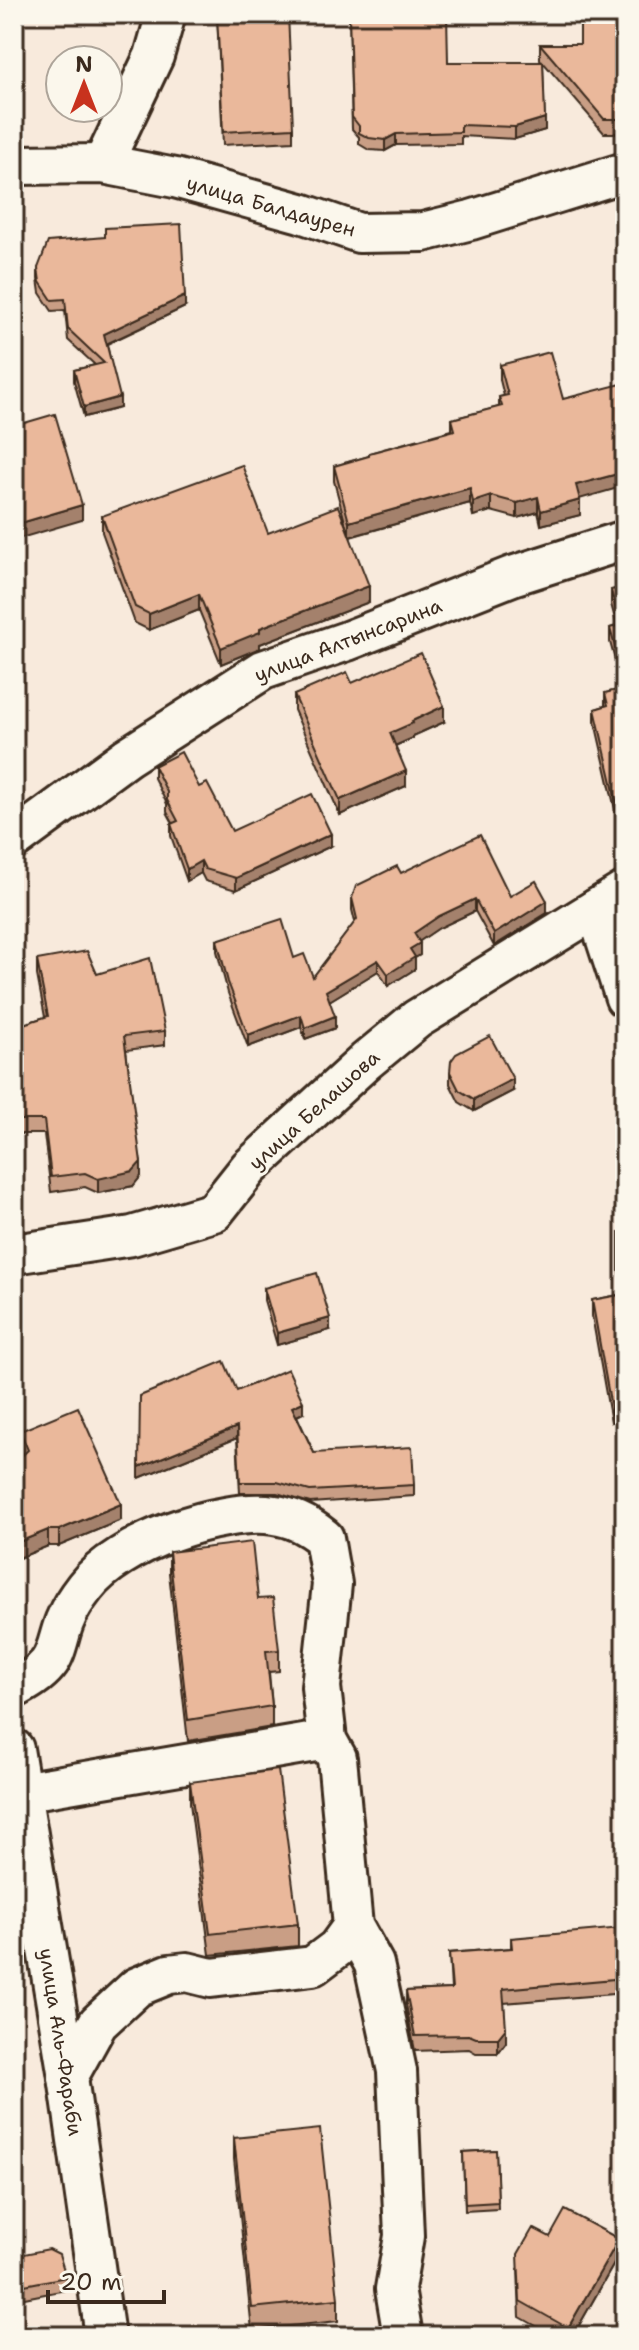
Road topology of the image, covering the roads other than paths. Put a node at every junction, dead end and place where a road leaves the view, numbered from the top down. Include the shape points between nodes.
1 (166, 14) edge
2 (103, 164) junction
3 (14, 165) edge
4 (625, 172) edge
5 (625, 540) edge
6 (14, 840) edge
7 (611, 900) edge
8 (625, 998) edge
9 (14, 1254) edge
10 (14, 1689) edge
11 (327, 1740) junction
12 (14, 1749) edge
13 (21, 1792) junction
14 (353, 1926) junction
15 (68, 2077) junction
16 (105, 2336) edge
17 (403, 2336) edge

1 - 2 street via 154,56
2 - 3 street, улица Балдаурен
2 - 4 street, улица Балдаурен via 175,178 359,233 423,232
5 - 6 street, улица Алтынсарина via 512,576 263,670 127,757
7 - 8 street, улица Белашова
7 - 9 street, улица Белашова via 417,1019 249,1168 214,1212 132,1236
10 - 11 street via 50,1662 66,1617 102,1567 152,1539 188,1527 250,1514 274,1515 310,1527 324,1538 332,1584 321,1687
11 - 13 street
11 - 14 street via 337,1758
12 - 13 street, улица Аль-Фараби
13 - 15 street, улица Аль-Фараби
14 - 15 street via 337,1948 313,1966 211,1978 169,1974 137,1987 98,2023
14 - 17 street via 374,1964 397,2071 404,2236 395,2289
15 - 16 street, улица Аль-Фараби

